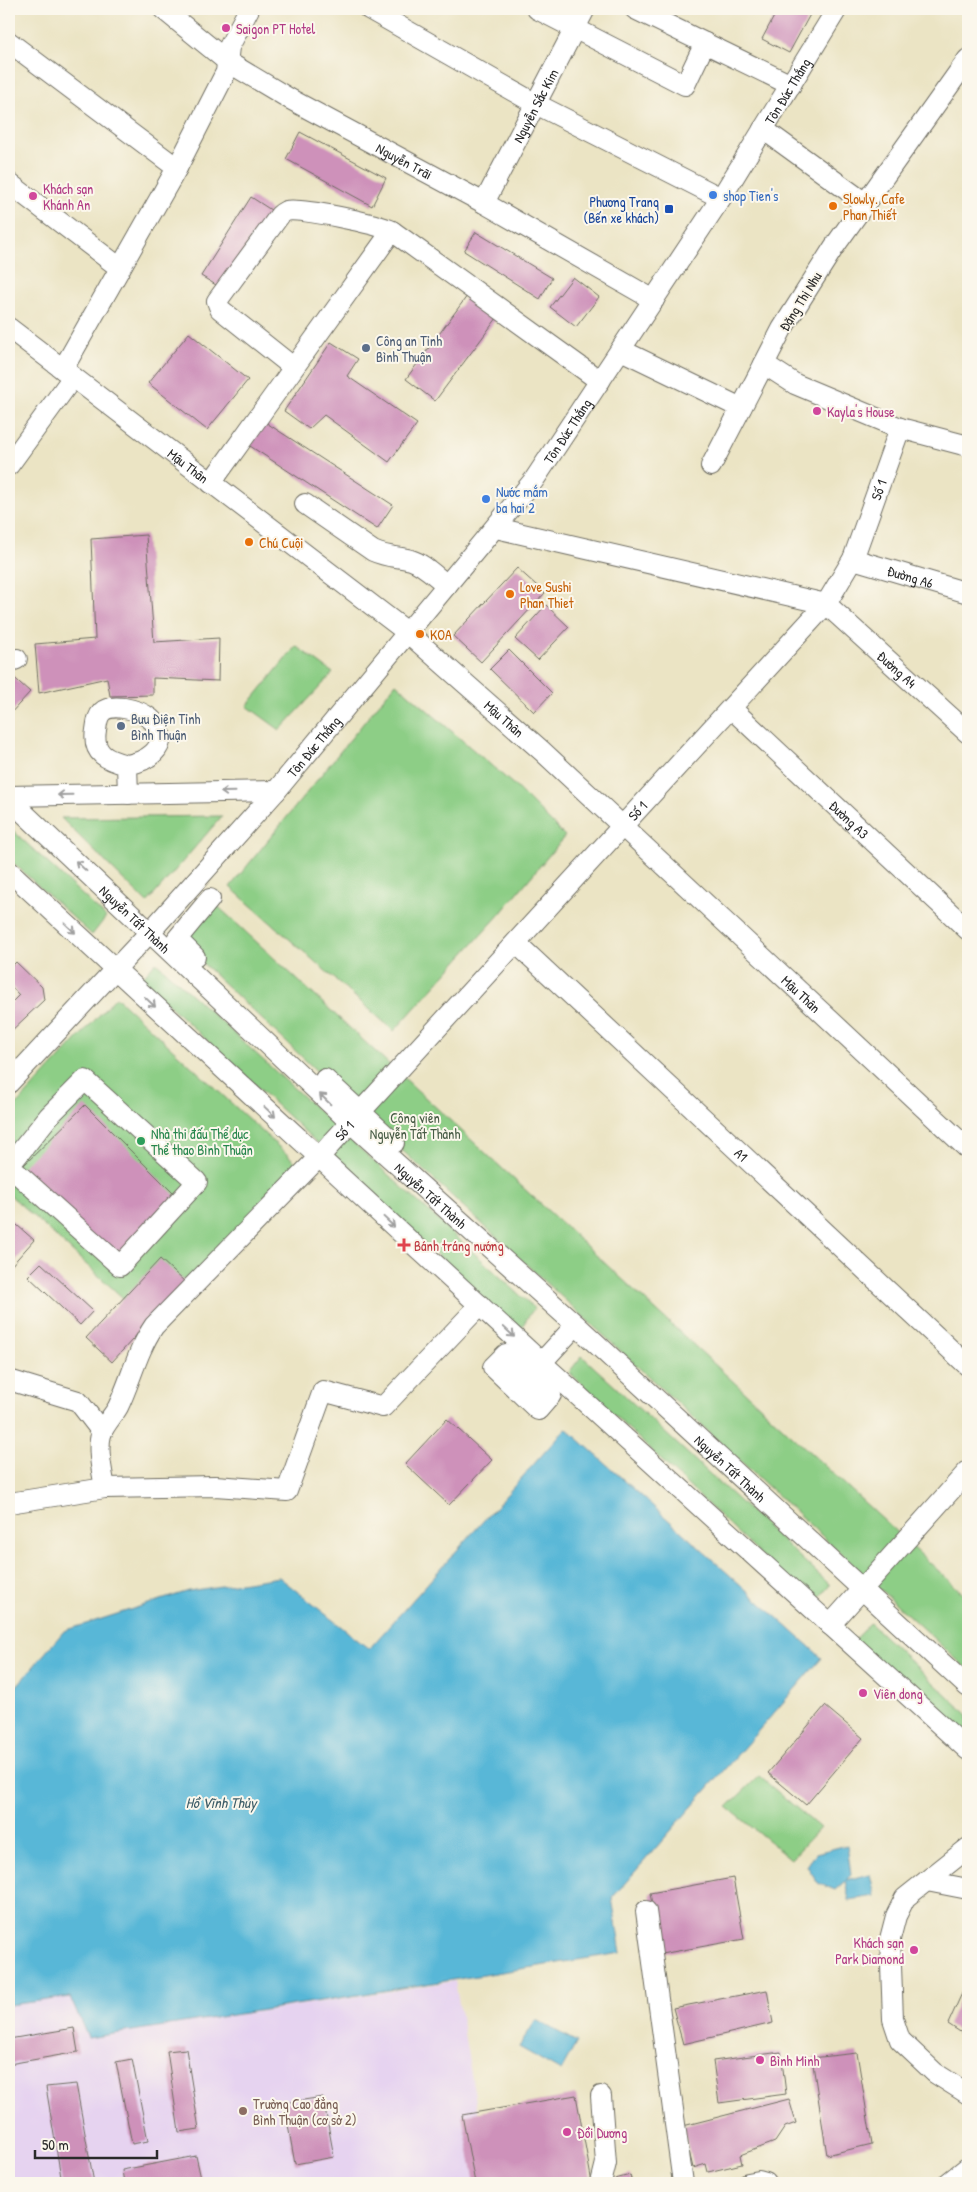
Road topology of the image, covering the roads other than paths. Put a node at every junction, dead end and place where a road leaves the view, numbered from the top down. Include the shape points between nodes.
1 (163, 9) edge
2 (249, 9) edge
3 (537, 9) edge
4 (585, 9) edge
5 (635, 9) edge
6 (838, 9) edge
7 (381, 12) edge
8 (575, 28) junction
9 (9, 42) edge
10 (705, 43) junction
11 (968, 59) edge
12 (228, 62) junction
13 (791, 85) junction
14 (536, 104) junction
15 (763, 129) junction
16 (176, 168) junction
17 (9, 183) edge
18 (721, 198) junction
19 (484, 203) junction
20 (865, 203) junction
21 (392, 231) junction
22 (120, 268) junction
23 (654, 300) junction
24 (9, 328) edge
25 (620, 350) junction
26 (764, 364) junction
27 (293, 367) junction
28 (68, 373) junction
29 (600, 381) junction
30 (741, 408) junction
31 (900, 428) junction
32 (968, 446) edge
33 (9, 465) edge
34 (711, 466) dead end
35 (211, 483) junction
36 (304, 504) dead end
37 (496, 528) junction
38 (853, 559) junction
39 (446, 585) junction
40 (968, 593) edge
41 (826, 604) junction
42 (408, 632) junction
43 (732, 708) junction
44 (968, 732) edge
45 (127, 765) dead end
46 (276, 791) junction
47 (128, 794) junction
48 (9, 798) edge
49 (622, 827) junction
50 (9, 871) edge
51 (210, 899) dead end
52 (968, 930) edge
53 (150, 932) junction
54 (516, 943) junction
55 (114, 969) junction
56 (9, 1083) edge
57 (355, 1117) junction
58 (968, 1149) edge
59 (319, 1157) junction
60 (9, 1166) edge
61 (480, 1305) junction
62 (576, 1325) junction
63 (968, 1366) edge
64 (536, 1369) junction
65 (9, 1380) edge
66 (102, 1432) junction
67 (968, 1471) edge
68 (105, 1488) junction
69 (9, 1503) edge
70 (866, 1584) junction
71 (830, 1624) junction
72 (968, 1670) edge
73 (968, 1687) edge
74 (968, 1750) edge
75 (968, 1848) edge
76 (927, 1881) junction
77 (968, 1889) edge
78 (646, 1911) dead end
79 (968, 2094) edge
80 (601, 2096) dead end
81 (968, 2167) edge
82 (601, 2183) edge
83 (683, 2183) edge
84 (748, 2183) edge
85 (766, 2183) edge
86 (948, 2183) edge

1 - 12 street, Nguyễn Trãi
2 - 12 street via 229,47
3 - 8 street
4 - 8 street, Nguyễn Sắc Kim
5 - 10 street
6 - 13 street, Tôn Đức Thắng
7 - 14 street
8 - 10 street via 685,85
8 - 14 street, Nguyễn Sắc Kim
9 - 16 street
10 - 13 street
11 - 20 street, Đặng Thị Nhu
12 - 16 street via 226,72
12 - 19 street, Nguyễn Trãi
13 - 15 street, Tôn Đức Thắng
14 - 18 street
14 - 19 street, Nguyễn Sắc Kim
15 - 18 street, Tôn Đức Thắng
15 - 20 street
16 - 22 street
17 - 22 street
18 - 23 street, Tôn Đức Thắng
19 - 23 street, Nguyễn Trãi
20 - 26 street, Đặng Thị Nhu via 811,281
21 - 27 street
21 - 27 street via 364,222 287,210 269,230 218,302 220,309
21 - 29 street
22 - 28 street
23 - 25 street, Tôn Đức Thắng
24 - 28 street, Mậu Thân
25 - 29 street, Tôn Đức Thắng
25 - 30 street
26 - 30 street, Đặng Thị Nhu
26 - 31 street via 794,384
27 - 35 street
28 - 33 street
28 - 35 street, Mậu Thân
29 - 37 street, Tôn Đức Thắng via 534,480
30 - 34 street, Đặng Thị Nhu
31 - 32 street
31 - 38 street, Số 1
35 - 42 street, Mậu Thân
36 - 39 street via 373,551 417,562
37 - 39 street, Tôn Đức Thắng
37 - 41 street
38 - 40 street, Đường A6
38 - 41 street, Số 1
39 - 42 street, Tôn Đức Thắng
41 - 43 street, Số 1
41 - 44 street, Đường A4
42 - 46 street, Tôn Đức Thắng
42 - 49 street, Mậu Thân via 542,750
43 - 49 street, Số 1
43 - 52 street, Đường A3
45 - 47 street
46 -> 47 street
46 - 53 street, Tôn Đức Thắng
47 -> 48 street
53 -> 48 street, Nguyễn Tất Thành
49 - 54 street, Số 1
49 - 58 street, Mậu Thân
50 -> 55 street
51 - 57 street via 177,939
53 - 55 street, Tôn Đức Thắng
57 -> 53 street, Nguyễn Tất Thành
54 - 57 street, Số 1
54 - 63 street, A1
55 - 56 street
55 -> 59 street
57 - 59 street, Số 1
57 - 62 street, Nguyễn Tất Thành
57 - 70 street
59 -> 61 street
59 - 66 street, Số 1 via 154,1326 138,1353 114,1414
60 - 60 street via 120,1266 197,1182 85,1080 49,1116
61 -> 64 street
61 - 68 street via 382,1407 323,1390 287,1491 215,1486
62 - 64 street
62 - 70 street, Nguyễn Tất Thành
64 - 71 street
65 - 66 street via 78,1401
66 - 68 street via 99,1448
67 - 70 street
68 - 69 street
70 - 71 street
70 - 72 street
70 - 73 street, Nguyễn Tất Thành
71 - 74 street
75 - 76 street
76 - 77 street
76 - 79 street via 905,1898 890,1940 893,2019 900,2040 918,2059
78 - 83 street
80 - 82 street via 606,2163
81 - 86 street
84 - 85 street

